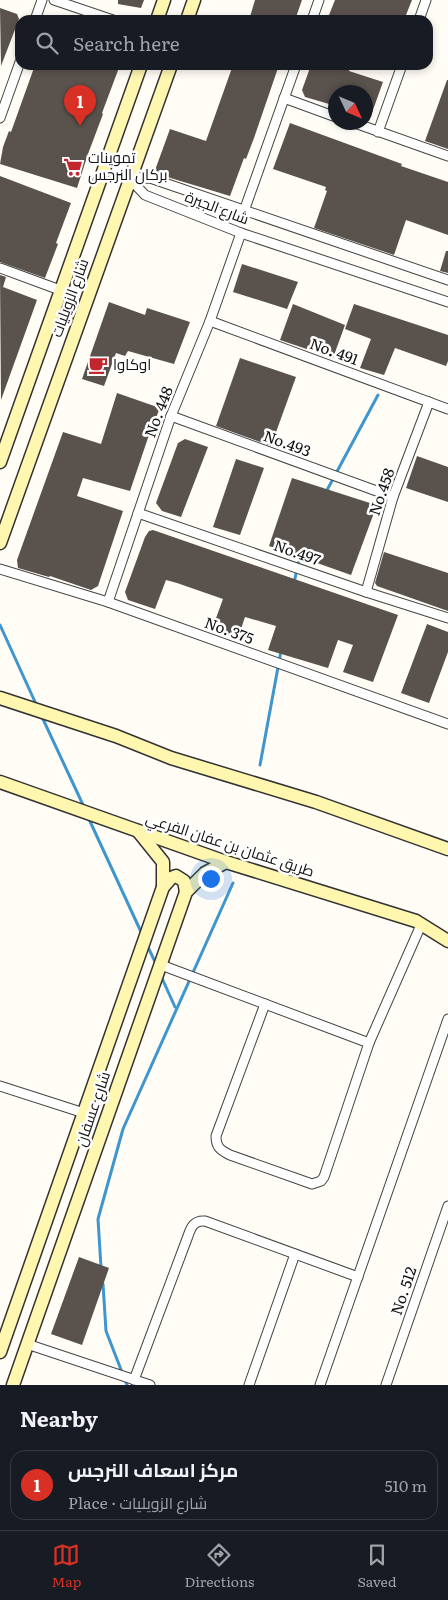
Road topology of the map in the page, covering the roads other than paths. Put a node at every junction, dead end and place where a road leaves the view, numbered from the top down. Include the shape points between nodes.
1 (42, 0) edge
2 (54, 0) edge
3 (164, 0) edge
4 (194, 0) edge
5 (319, 0) edge
6 (426, 0) edge
7 (37, 15) edge
8 (98, 15) edge
9 (159, 15) edge
10 (189, 15) edge
11 (314, 15) edge
12 (421, 15) edge
13 (17, 70) edge
14 (139, 70) edge
15 (169, 70) edge
16 (294, 70) edge
17 (400, 70) edge
18 (284, 98) junction
19 (328, 113) edge
20 (0, 116) edge
21 (373, 130) edge
22 (378, 132) junction
23 (448, 156) edge
24 (130, 179) junction
25 (244, 211) junction
26 (242, 233) junction
27 (0, 268) edge
28 (448, 280) edge
29 (60, 290) junction
30 (448, 302) edge
31 (210, 322) junction
32 (429, 402) junction
33 (448, 409) edge
34 (171, 416) junction
35 (0, 462) edge
36 (394, 498) junction
37 (138, 513) junction
38 (0, 543) edge
39 (0, 569) edge
40 (366, 592) junction
41 (108, 602) junction
42 (448, 618) edge
43 (0, 698) edge
44 (448, 724) edge
45 (0, 782) edge
46 (138, 831) junction
47 (448, 848) edge
48 (226, 862) junction
49 (164, 887) junction
50 (186, 892) junction
51 (421, 924) junction
52 (448, 941) edge
53 (161, 964) junction
54 (265, 1004) junction
55 (448, 1020) edge
56 (369, 1043) junction
57 (0, 1086) edge
58 (84, 1114) junction
59 (448, 1206) edge
60 (444, 1232) edge
61 (295, 1254) junction
62 (358, 1277) junction
63 (28, 1344) junction
64 (1, 1345) edge
65 (134, 1380) junction
66 (13, 1385) edge
67 (150, 1385) edge
68 (249, 1385) edge
69 (320, 1385) edge
70 (386, 1385) edge

1 - 7 street
2 - 8 street
3 - 9 street
4 - 10 street
5 - 11 street
6 - 12 street
13 - 20 street
14 - 29 street, شارع الزويليات
15 - 24 street, شارع الزويليات
16 - 18 street
17 - 22 street
18 - 19 street
18 - 25 street
21 - 22 street
22 - 23 street
24 - 25 street, شارع الجيرة via 150,178
24 - 26 street, شارع الجيرة via 145,196
24 - 38 street, شارع الزويليات
25 - 28 street, شارع الجيرة
26 - 30 street, شارع الجيرة
26 - 31 street, No. 448
27 - 29 street
29 - 35 street, شارع الزويليات
31 - 32 street, No. 491
31 - 34 street, No. 448
32 - 33 street, No. 491
32 - 36 street, No.458
34 - 36 street, No.493
34 - 37 street, No. 448
36 - 40 street, No.458
37 - 40 street, No.497
37 - 41 street, No. 448
39 - 41 street, No. 375
40 - 42 street, No.497
41 - 44 street, No. 375
43 - 47 street via 116,736 171,758 316,802
45 - 46 street, طريق عثمان بن عفان الفرعي
46 - 48 street, طريق عثمان بن عفان الفرعي
46 - 49 street, شارع عسفان via 163,862
48 - 50 street, شارع عسفان via 205,873
48 - 51 street, طريق عثمان بن عفان الفرعي
49 - 50 street via 176,876 184,881
49 - 58 street, شارع عسفان
50 - 53 street, شارع عسفان
51 - 52 street, طريق عثمان بن عفان الفرعي
51 - 56 street
53 - 54 street
53 - 63 street, شارع عسفان
54 - 56 street
54 - 56 street via 216,1136 216,1146 230,1155 312,1184 321,1181
55 - 62 street
57 - 58 street
58 - 64 street, شارع عسفان
59 - 60 street, No. 512
60 - 70 street, No. 512
61 - 62 street
61 - 65 street via 204,1221 196,1222
61 - 68 street
62 - 69 street
63 - 65 street
63 - 66 street, شارع عسفان
65 - 67 street

